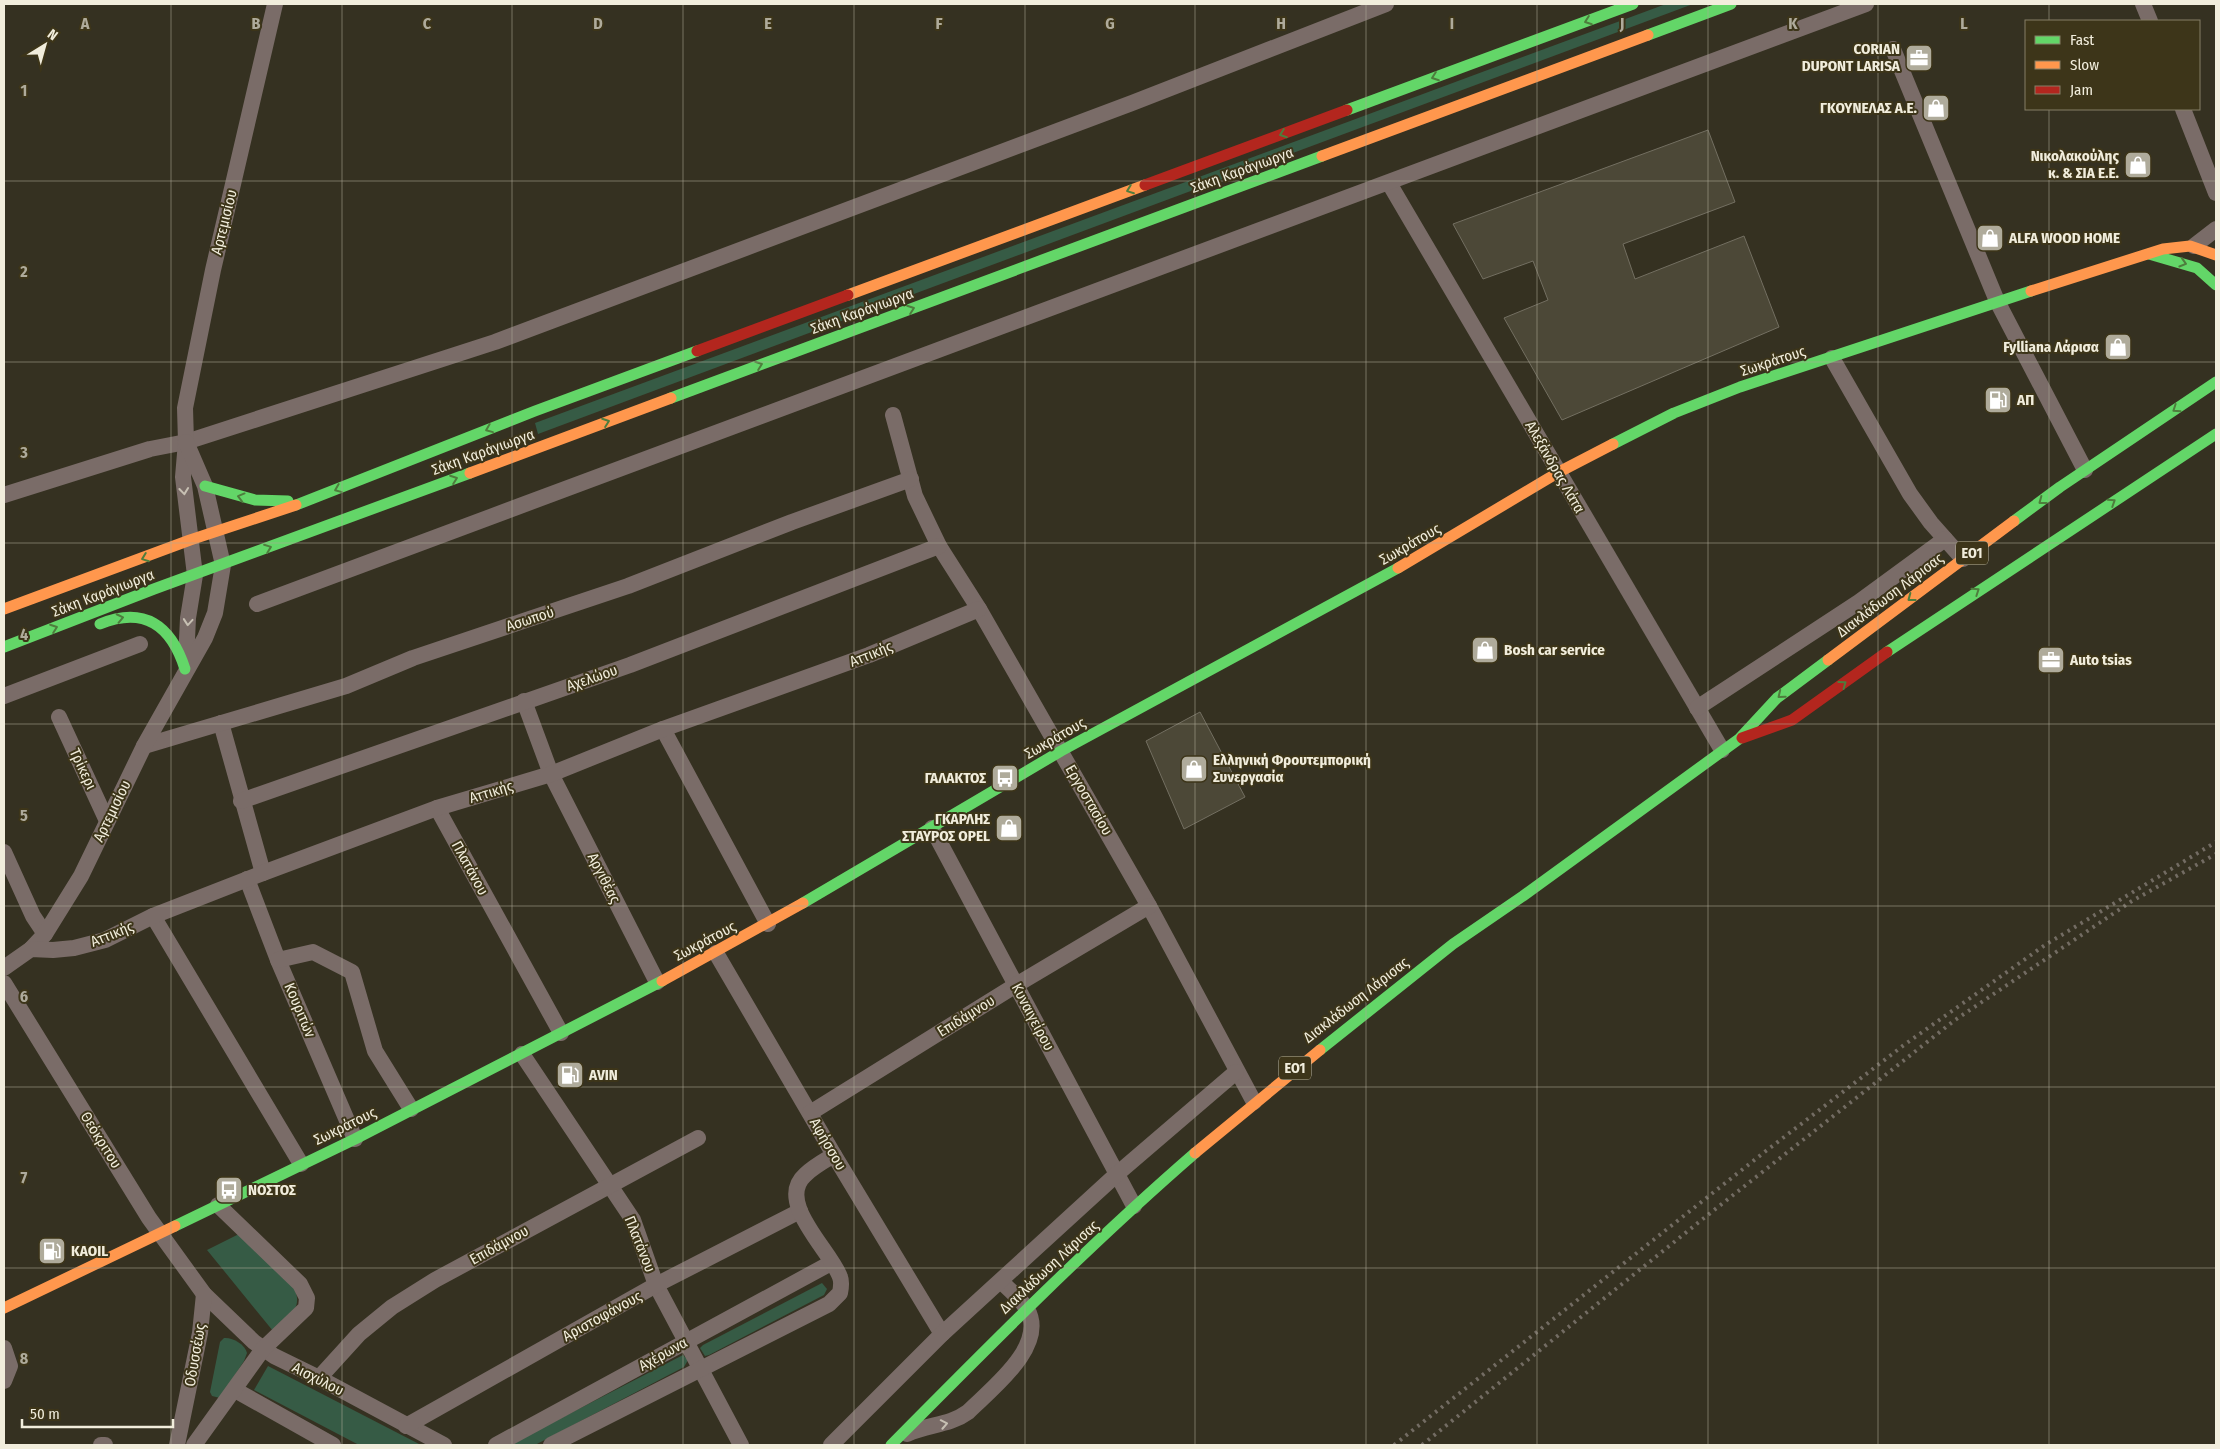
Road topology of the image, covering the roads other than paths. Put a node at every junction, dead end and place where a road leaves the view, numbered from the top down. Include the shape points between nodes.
1 (275, 4) edge
2 (1386, 4) edge
3 (1633, 4) edge
4 (1731, 4) edge
5 (1866, 4) edge
6 (2143, 4) edge
7 (2150, 20) edge
8 (1893, 49) dead end
9 (2184, 110) edge
10 (1389, 183) junction
11 (2216, 193) edge
12 (2216, 229) edge
13 (2194, 246) junction
14 (2145, 253) junction
15 (2216, 255) edge
16 (2216, 285) edge
17 (1997, 301) junction
18 (1832, 358) junction
19 (2214, 382) edge
20 (893, 415) dead end
21 (2216, 425) edge
22 (2216, 434) edge
23 (186, 442) junction
24 (2198, 446) junction
25 (2084, 470) junction
26 (1559, 472) junction
27 (911, 479) junction
28 (205, 486) junction
29 (4, 496) edge
30 (307, 501) junction
31 (216, 531) junction
32 (1945, 539) junction
33 (190, 540) junction
34 (939, 546) junction
35 (1963, 559) junction
36 (223, 565) junction
37 (195, 575) junction
38 (257, 604) dead end
39 (4, 609) edge
40 (979, 609) junction
41 (72, 622) junction
42 (140, 644) dead end
43 (4, 647) edge
44 (186, 669) junction
45 (4, 696) edge
46 (524, 701) junction
47 (1697, 708) junction
48 (59, 718) dead end
49 (221, 723) junction
50 (663, 729) junction
51 (1739, 739) junction
52 (144, 746) junction
53 (1722, 750) junction
54 (1061, 751) junction
55 (551, 774) junction
56 (241, 801) junction
57 (437, 808) junction
58 (107, 821) junction
59 (932, 828) junction
60 (4, 852) edge
61 (263, 873) junction
62 (247, 879) junction
63 (1149, 906) junction
64 (154, 916) junction
65 (768, 924) junction
66 (45, 934) junction
67 (31, 949) junction
68 (716, 953) junction
69 (278, 960) junction
70 (4, 968) edge
71 (657, 982) junction
72 (4, 983) edge
73 (1016, 985) junction
74 (561, 1033) junction
75 (522, 1054) junction
76 (1236, 1072) junction
77 (1254, 1102) junction
78 (411, 1109) junction
79 (810, 1114) junction
80 (698, 1138) dead end
81 (355, 1139) junction
82 (834, 1155) junction
83 (300, 1164) junction
84 (1117, 1174) junction
85 (610, 1184) junction
86 (218, 1205) junction
87 (1134, 1206) junction
88 (800, 1211) junction
89 (159, 1233) junction
90 (831, 1263) junction
91 (1001, 1281) junction
92 (656, 1285) junction
93 (204, 1294) junction
94 (4, 1308) edge
95 (1026, 1308) junction
96 (942, 1334) junction
97 (685, 1342) junction
98 (4, 1348) edge
99 (263, 1349) junction
100 (700, 1369) junction
101 (319, 1378) junction
102 (5, 1379) edge
103 (235, 1390) junction
104 (406, 1426) junction
105 (309, 1440) edge
106 (894, 1442) edge
107 (101, 1445) edge
108 (105, 1445) edge
109 (177, 1445) edge
110 (194, 1445) edge
111 (333, 1445) edge
112 (444, 1445) edge
113 (496, 1445) edge
114 (551, 1445) edge
115 (740, 1445) edge
116 (831, 1445) edge

1 - 23 street, Αρτεμισίου via 198,338 185,408
2 - 23 street via 495,342
3 -> 30 main road, Σάκη Καράγιωργα via 535,411
36 -> 4 main road, Σάκη Καράγιωργα
5 - 10 street
6 - 7 street
8 - 17 street
9 - 11 street
10 - 26 street, Αλεξάνδρας Λάτα
10 - 38 street
12 - 13 street
13 - 14 main road, Σωκράτους via 2176,246
13 - 15 main road, Σωκράτους
14 -> 16 main road via 2197,268
14 - 17 main road, Σωκράτους
17 - 18 main road, Σωκράτους
17 - 25 street
18 - 26 main road, Σωκράτους via 1694,403
18 - 32 street via 1910,494
19 -> 25 main road, Διακλάδωση Λάρισας / ΕΟ1
20 - 27 street, Εργοστασίου
21 - 24 main road
22 - 24 main road, Διακλάδωση Λάρισας / ΕΟ1
23 - 28 street, Αρτεμισίου
23 - 29 street via 150,449
23 -> 33 street, Αρτεμισίου via 183,477
51 -> 24 main road, Διακλάδωση Λάρισας / ΕΟ1 via 1792,720 1913,633
25 -> 35 main road, Διακλάδωση Λάρισας / ΕΟ1
26 - 47 street, Αλεξάνδρας Λάτα
26 - 54 main road, Σωκράτους via 1373,583
27 - 34 street, Εργοστασίου via 915,496
27 - 49 street, Ασωπού via 628,586 413,658 346,686
30 -> 28 main road via 255,500
28 - 31 street, Αρτεμισίου
30 - 31 main road, Σάκη Καράγιωργα
31 - 33 main road, Σάκη Καράγιωργα
31 - 36 street, Αρτεμισίου
32 - 35 street
32 - 47 street via 1859,602
33 - 37 street, Αρτεμισίου
33 -> 39 main road, Σάκη Καράγιωργα
34 - 40 street, Εργοστασίου
34 - 46 street, Αχελώου via 630,665
35 -> 51 main road, Διακλάδωση Λάρισας / ΕΟ1 via 1777,698
36 - 37 main road, Σάκη Καράγιωργα
36 - 44 street, Αρτεμισίου via 216,613
37 - 41 main road, Σάκη Καράγιωργα
37 -> 44 street, Αρτεμισίου via 188,618
40 - 50 street, Αττικής via 869,655
40 - 54 street, Εργοστασίου
43 -> 41 main road, Σάκη Καράγιωργα
41 -> 44 main road via 96,626 120,617 141,618 158,627 169,638
42 - 45 street
44 - 52 street, Αρτεμισίου
46 - 55 street, Αργιθέας
46 - 56 street, Αχελώου
47 - 53 street, Αλεξάνδρας Λάτα
48 - 58 street, Τρίκερι
49 - 52 street, Ασωπού
49 - 56 street
50 - 55 street, Αττικής
50 - 65 street
51 - 53 main road, Διακλάδωση Λάρισας / ΕΟ1
52 - 58 street, Αρτεμισίου
53 - 77 main road, Διακλάδωση Λάρισας / ΕΟ1 via 1524,896 1452,944
54 - 59 main road, Σωκράτους
54 - 63 street, Εργοστασίου
55 - 57 street, Αττικής
55 - 71 street, Αργιθέας
56 - 61 street
57 - 61 street, Αττικής
57 - 74 street, Πλατάνου
58 - 66 street, Αρτεμισίου via 81,876
59 - 65 main road, Σωκράτους
59 - 73 street, Κυναιγείρου
60 - 66 street via 33,916
61 - 62 street, Αττικής
62 - 64 street, Αττικής
62 - 69 street, Κουριτών
63 - 73 street, Επιδάμνου
63 - 76 street, Εργοστασίου
64 - 67 street, Αττικής via 105,940 60,950
64 - 83 street
65 - 68 main road, Σωκράτους
66 - 67 street, Αρτεμισίου
67 - 70 street
68 - 71 main road, Σωκράτους
68 - 79 street, Αφήσσου
69 - 78 street via 313,952 352,972 375,1051
69 - 81 street, Κουριτών
71 - 74 main road, Σωκράτους
72 - 89 street, Θεόκριτου
73 - 79 street, Επιδάμνου
73 - 84 street, Κυναιγείρου
74 - 75 main road, Σωκράτους
75 - 78 main road, Σωκράτους
75 - 85 street, Πλατάνου
76 - 77 street, Εργοστασίου
76 - 84 street
77 - 87 main road, Διακλάδωση Λάρισας / ΕΟ1
78 - 81 main road, Σωκράτους
79 - 82 street, Αφήσσου
80 - 85 street, Επιδάμνου
81 - 83 main road, Σωκράτους
82 - 88 street via 804,1175 798,1184 796,1202
82 - 96 street, Αφήσσου
83 - 86 main road, Σωκράτους
84 - 87 street, Κυναιγείρου
84 - 91 street
85 - 92 street, Πλατάνου via 640,1236
85 - 101 street, Επιδάμνου via 392,1307 358,1334
86 - 89 main road, Σωκράτους
86 - 99 street via 300,1284 308,1298 306,1308
87 - 95 main road, Διακλάδωση Λάρισας / ΕΟ1
88 - 90 street
88 - 92 street, Αριστοφάνους
89 - 93 street, Θεόκριτου
89 - 94 main road, Σωκράτους
90 - 97 street, Αχέρωνα
90 - 100 street, Αχέρωνα via 840,1276 840,1293 829,1304
91 - 95 street
91 - 96 street
92 - 97 street, Πλατάνου
92 - 104 street, Αριστοφάνους
93 - 99 street, Αισχύλου
93 - 109 street, Οδυσσέως via 198,1342
95 - 106 main road, Διακλάδωση Λάρισας / ΕΟ1
106 -> 95 street via 918,1428 957,1420 968,1412 1013,1366 1030,1342 1032,1321
96 - 116 street
97 - 100 street, Πλατάνου
97 - 113 street, Αχέρωνα
98 - 102 street via 10,1366
99 - 101 street, Αισχύλου
99 - 103 street
100 - 114 street, Αχέρωνα
100 - 115 street, Πλατάνου
101 - 104 street, Αισχύλου
103 - 105 street
103 - 110 street
104 - 112 street, Αισχύλου
105 - 111 street
107 - 108 street

